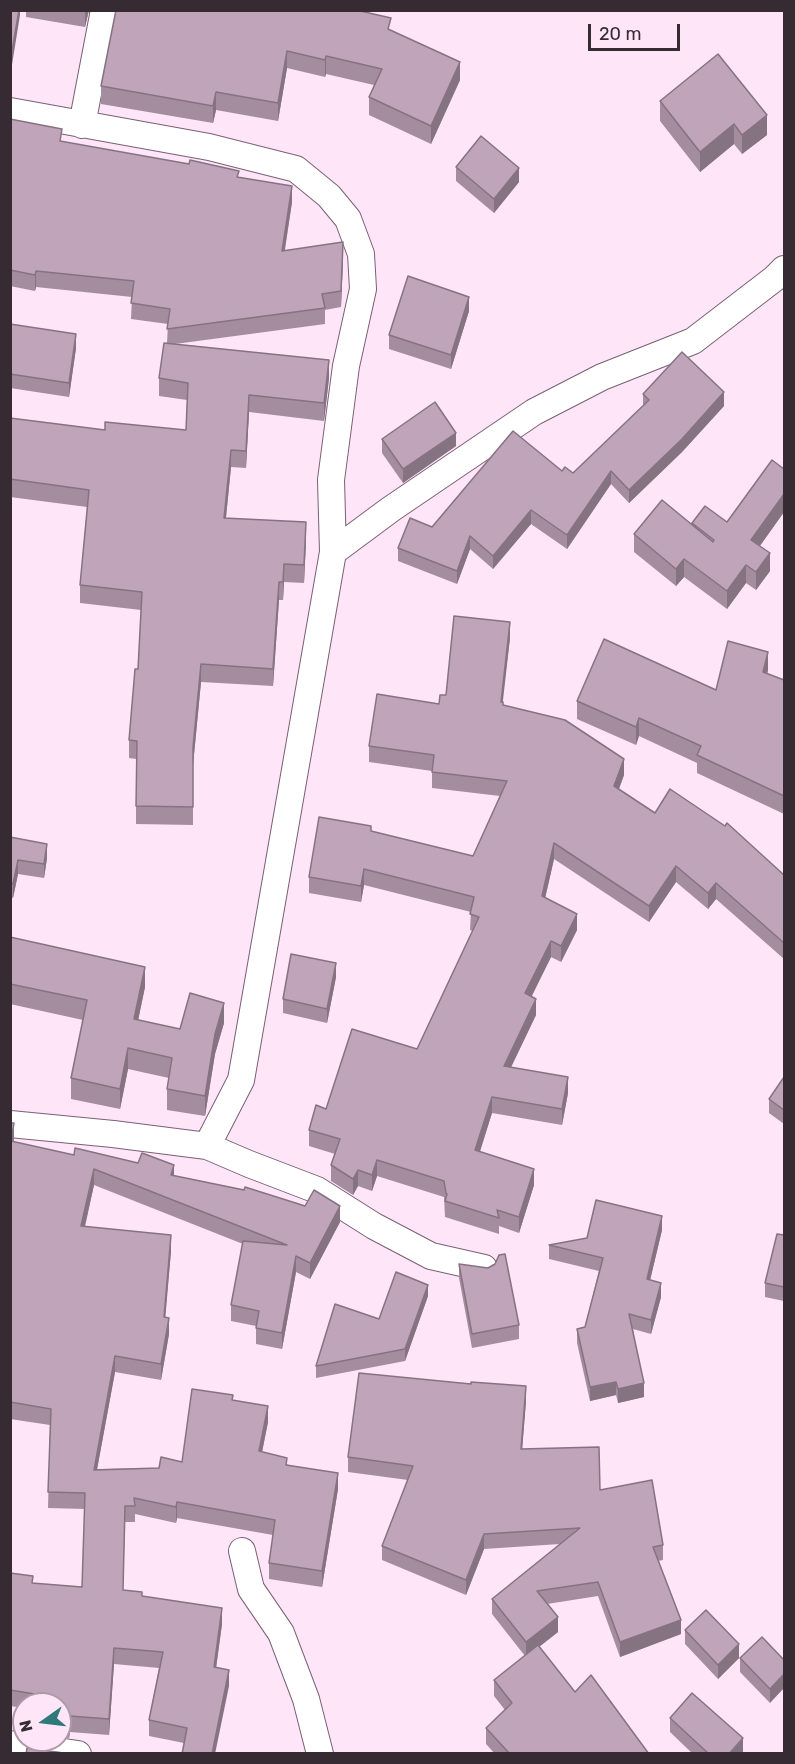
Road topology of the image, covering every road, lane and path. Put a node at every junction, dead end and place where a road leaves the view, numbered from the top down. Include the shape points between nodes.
1 (104, 10) edge
2 (10, 111) edge
3 (82, 124) junction
4 (784, 269) edge
5 (333, 552) junction
6 (10, 1124) edge
7 (207, 1146) junction
8 (484, 1268) edge
9 (242, 1551) dead end
10 (10, 1744) edge
11 (320, 1753) edge
12 (78, 1754) edge

1 - 3 street
2 - 3 street
3 - 5 street via 209,147 296,169 329,196 348,219 361,254 363,289 346,366 331,480
4 - 5 street via 693,341 602,377 534,412
5 - 7 street via 241,1080
6 - 7 street
7 - 8 street via 317,1190 431,1256
9 - 11 street via 251,1589 281,1633 306,1699
10 - 12 street

